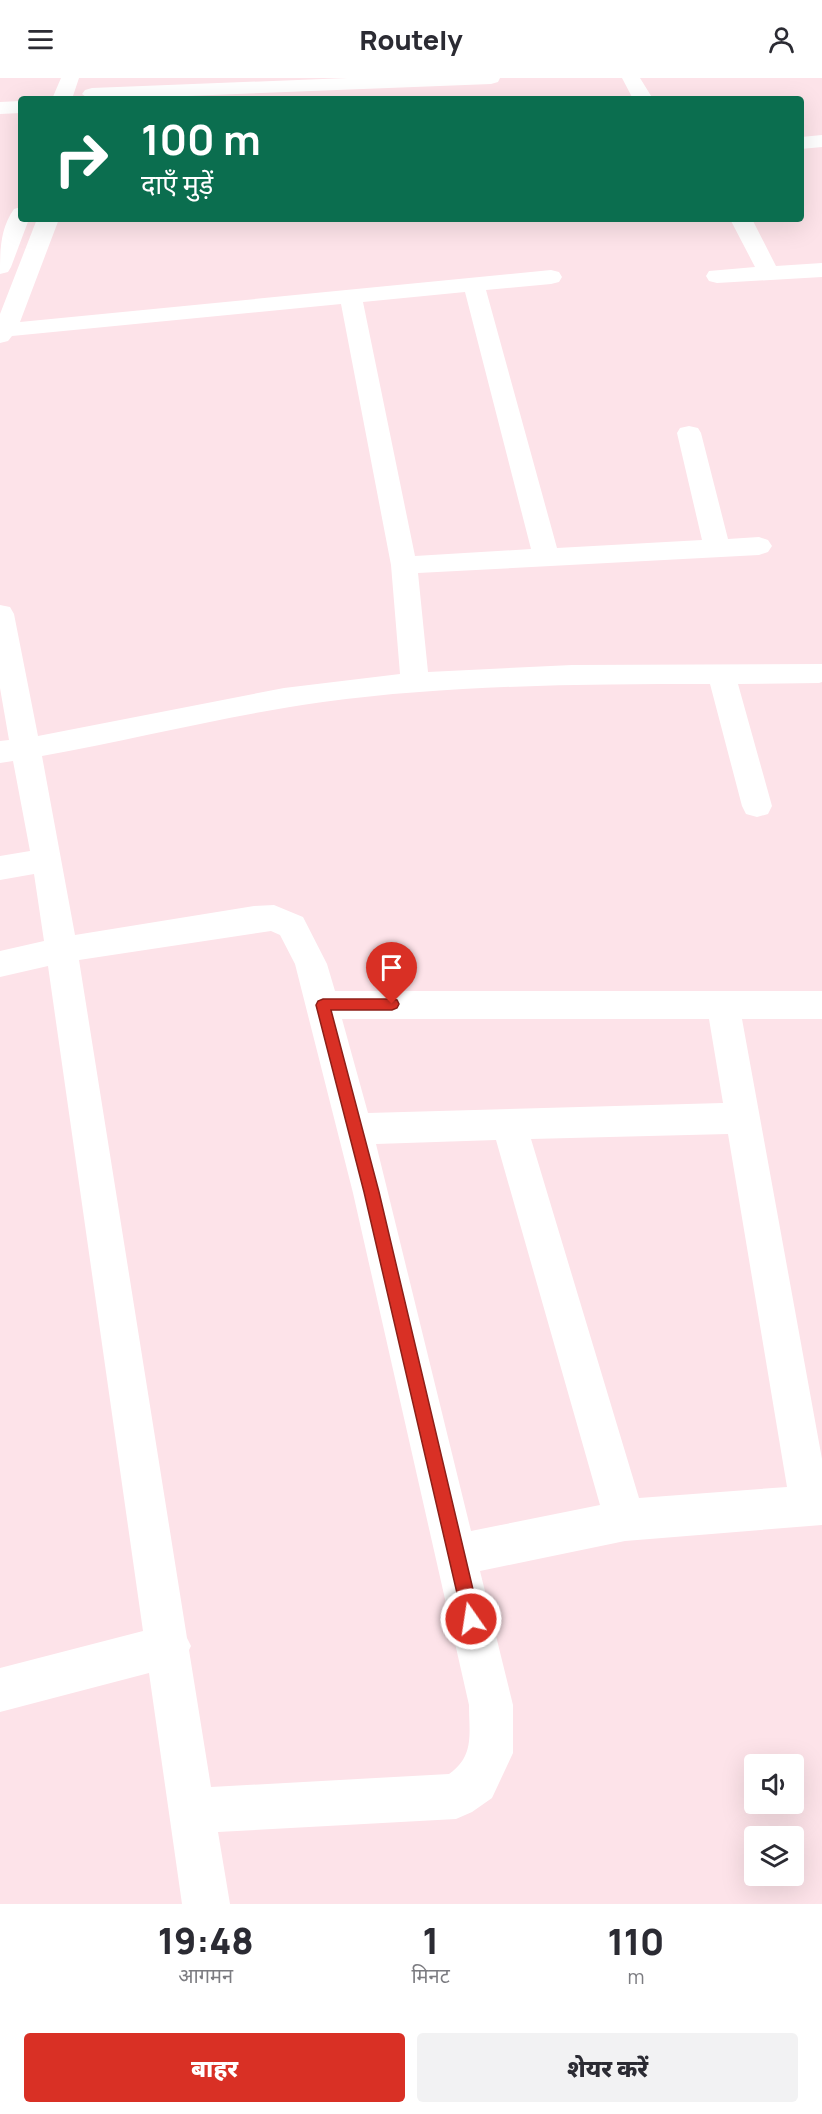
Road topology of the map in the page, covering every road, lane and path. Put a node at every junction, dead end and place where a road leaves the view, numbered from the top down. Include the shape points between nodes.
1 (70, 78) edge
2 (491, 78) edge
3 (631, 78) edge
4 (442, 79) edge
5 (306, 82) edge
6 (93, 90) edge
7 (63, 96) edge
8 (641, 96) edge
9 (18, 107) edge
10 (0, 108) edge
11 (822, 141) edge
12 (804, 143) edge
13 (822, 158) edge
14 (804, 159) edge
15 (18, 221) edge
16 (47, 222) edge
17 (743, 222) edge
18 (0, 267) edge
19 (770, 273) junction
20 (820, 274) edge
21 (717, 276) dead end
22 (551, 277) dead end
23 (474, 285) junction
24 (351, 297) junction
25 (2, 333) edge
26 (689, 433) dead end
27 (759, 546) dead end
28 (717, 548) junction
29 (546, 556) junction
30 (404, 564) junction
31 (0, 614) edge
32 (819, 673) dead end
33 (721, 674) junction
34 (415, 683) junction
35 (13, 750) edge
36 (757, 806) dead end
37 (47, 860) junction
38 (0, 868) edge
39 (61, 950) junction
40 (0, 964) edge
41 (323, 1005) junction
42 (822, 1005) edge
43 (723, 1006) junction
44 (743, 1118) junction
45 (509, 1123) junction
46 (355, 1130) junction
47 (816, 1505) edge
48 (625, 1520) junction
49 (456, 1555) junction
50 (169, 1646) junction
51 (0, 1690) edge
52 (192, 1811) junction
53 (206, 1904) edge

1 - 7 street
2 - 4 street
3 - 8 street
4 - 5 street
5 - 6 street
9 - 10 street
11 - 12 street
13 - 14 street
15 - 18 street
16 - 25 street
17 - 19 street
19 - 20 street
19 - 21 street
22 - 23 street
23 - 24 street
23 - 29 street
24 - 25 street
24 - 30 street
26 - 28 street
27 - 28 street
28 - 29 street
29 - 30 street
30 - 34 street
31 - 35 street
32 - 33 street
33 - 34 street
33 - 36 street
34 - 35 street via 324,692
35 - 37 street
37 - 38 street
37 - 39 street
39 - 40 street
39 - 41 street via 274,918 292,926 303,944
39 - 50 street
41 - 43 street
41 - 46 street
42 - 43 street
43 - 44 street
44 - 45 street
44 - 47 street
45 - 46 street
45 - 48 street
46 - 49 street
47 - 48 street
48 - 49 street
49 - 52 street via 492,1705 491,1754 476,1782 456,1796
50 - 51 street
50 - 52 street
52 - 53 street

